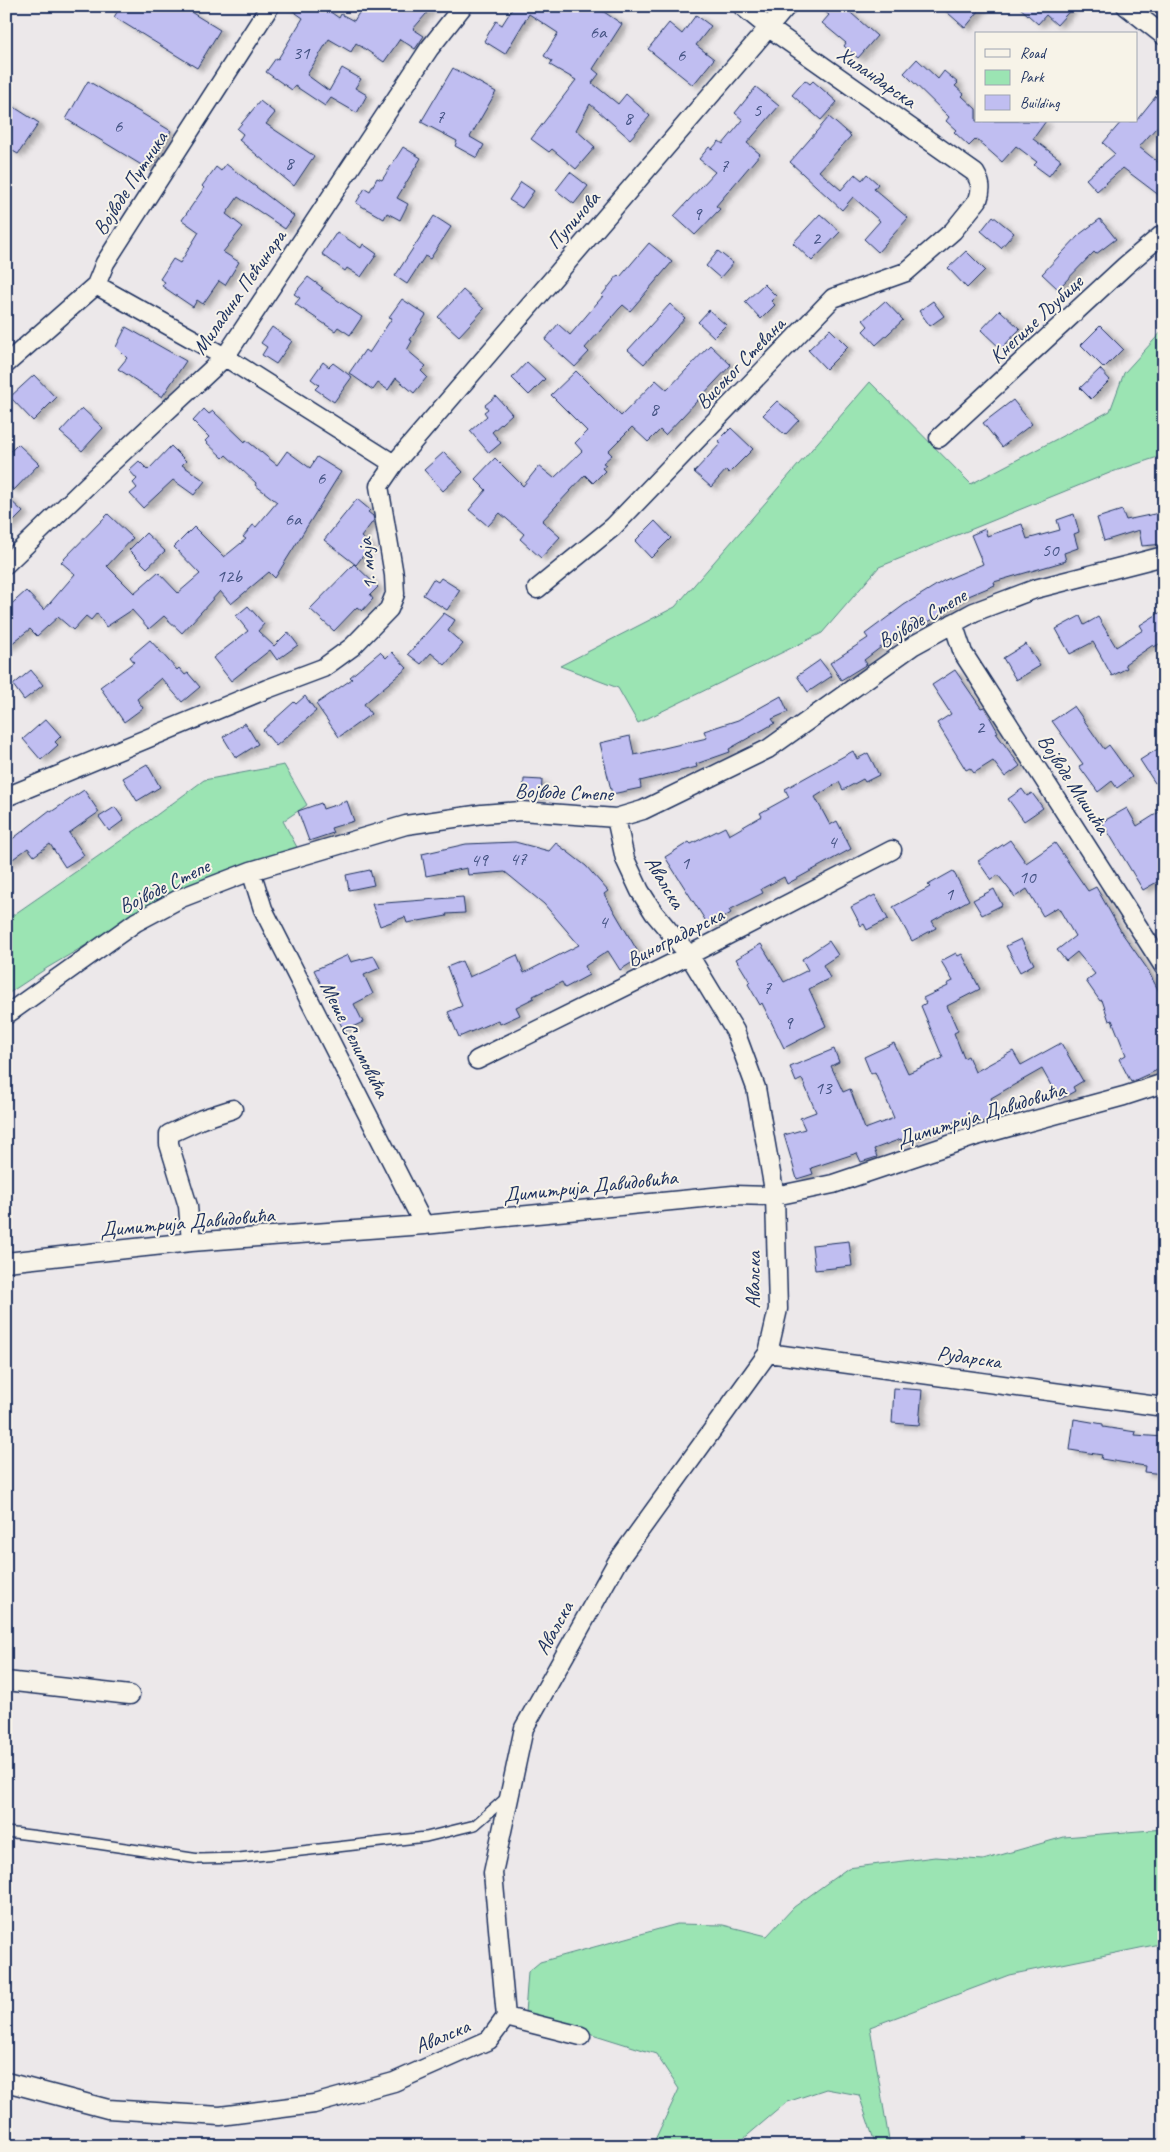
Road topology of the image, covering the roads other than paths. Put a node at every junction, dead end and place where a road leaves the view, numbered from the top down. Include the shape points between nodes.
1 (270, 6) edge
2 (463, 6) edge
3 (742, 6) edge
4 (787, 6) edge
5 (1132, 8) edge
6 (769, 28) junction
7 (1164, 36) edge
8 (981, 187) joint
9 (1164, 234) edge
10 (96, 285) junction
11 (225, 357) junction
12 (6, 364) edge
13 (939, 438) dead end
14 (394, 464) junction
15 (1164, 556) edge
16 (6, 564) edge
17 (537, 589) dead end
18 (953, 623) junction
19 (6, 797) edge
20 (616, 818) junction
21 (892, 850) dead end
22 (251, 871) junction
23 (689, 955) junction
24 (1164, 967) edge
25 (6, 1015) edge
26 (477, 1060) dead end
27 (1164, 1082) edge
28 (232, 1109) dead end
29 (775, 1196) junction
30 (424, 1225) junction
31 (191, 1242) junction
32 (6, 1262) edge
33 (768, 1353) junction
34 (1164, 1407) edge
35 (6, 1682) edge
36 (130, 1695) dead end
37 (509, 1794) junction
38 (6, 1832) edge
39 (506, 2017) junction
40 (580, 2036) dead end
41 (6, 2082) edge

1 - 10 street, Војводе Путника via 106,263
2 - 11 street, Миладина Пећинара via 429,49
3 - 6 street, Хиландарска
4 - 6 street, Пупинова
5 - 7 street
6 - 8 street, Хиландарска via 974,174
6 - 14 street, Пупинова
8 - 17 street, Високог Стевана via 978,200 953,231 906,272 833,298 613,527
9 - 13 street, Кнегиње Љубице
10 - 11 street
10 - 12 street, Војводе Путника
11 - 14 street
11 - 16 street, Миладина Пећинара
14 - 19 street, 1. маја via 379,486 395,594 389,609 352,647 323,668
15 - 18 street, Војводе Степе via 1035,589
18 - 20 street, Војводе Степе via 914,645 768,749 642,810
18 - 24 street, Војводе Мишића via 963,653
20 - 22 street, Војводе Степе via 521,811 406,824
20 - 23 street, Авалска via 625,859 640,891
21 - 23 street, Виноградарска
22 - 25 street, Војводе Степе via 181,898 136,922
22 - 30 street, Меше Селимовића via 264,909
23 - 26 street, Виноградарска
23 - 29 street, Авалска via 735,1031 756,1088
27 - 29 street, Димитрија Давидовића via 976,1136 832,1184
28 - 31 street via 169,1134 169,1144 188,1206
29 - 30 street, Димитрија Давидовића via 733,1195
29 - 33 street, Авалска via 778,1310
30 - 31 street, Димитрија Давидовића
31 - 32 street, Димитрија Давидовића
33 - 34 street, Рударска
33 - 37 street, Авалска via 616,1562 524,1728
35 - 36 street
37 - 38 lane via 474,1825 426,1837 239,1858 199,1859
37 - 39 street, Авалска via 493,1873
39 - 40 street
39 - 41 street, Авалска via 489,2040 394,2082 314,2104 220,2116 108,2109

